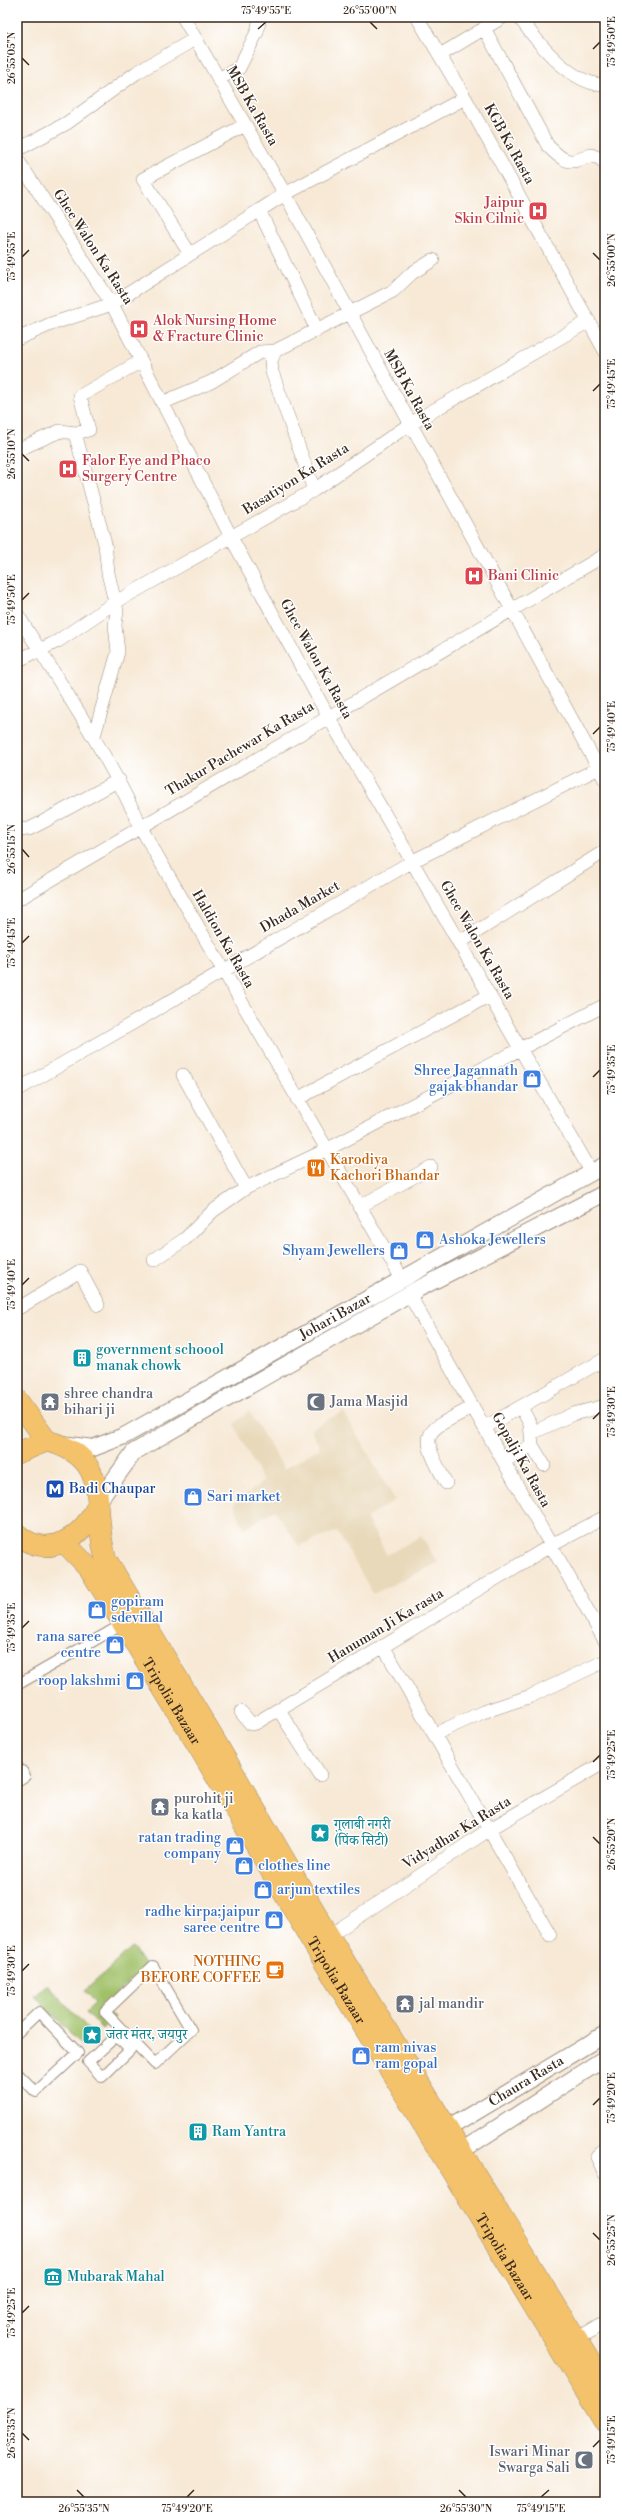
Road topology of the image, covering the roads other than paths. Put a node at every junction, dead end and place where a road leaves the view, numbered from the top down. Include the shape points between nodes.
1 (183, 17) edge
2 (260, 17) edge
3 (417, 17) edge
4 (503, 17) edge
5 (519, 17) edge
6 (484, 28) junction
7 (195, 39) junction
8 (440, 55) junction
9 (218, 79) junction
10 (605, 85) edge
11 (465, 98) junction
12 (245, 125) junction
13 (17, 150) edge
14 (17, 159) edge
15 (605, 164) edge
16 (285, 194) junction
17 (259, 210) junction
18 (190, 254) junction
19 (433, 260) dead end
20 (112, 304) junction
21 (349, 314) junction
22 (589, 321) junction
23 (317, 330) junction
24 (17, 339) edge
25 (603, 344) edge
26 (275, 351) junction
27 (141, 361) junction
28 (162, 403) junction
29 (410, 424) junction
30 (75, 433) junction
31 (17, 450) edge
32 (314, 490) junction
33 (231, 538) junction
34 (605, 555) edge
35 (114, 603) junction
36 (510, 609) junction
37 (17, 614) edge
38 (39, 650) junction
39 (17, 661) edge
40 (328, 716) junction
41 (94, 736) junction
42 (603, 771) edge
43 (119, 780) junction
44 (141, 828) junction
45 (17, 830) edge
46 (605, 852) edge
47 (413, 861) junction
48 (17, 900) edge
49 (460, 942) junction
50 (223, 970) junction
51 (490, 995) junction
52 (605, 1005) edge
53 (521, 1047) junction
54 (183, 1075) dead end
55 (17, 1090) edge
56 (297, 1100) junction
57 (326, 1150) junction
58 (431, 1167) dead end
59 (598, 1169) edge
60 (246, 1188) junction
61 (605, 1193) edge
62 (359, 1206) junction
63 (154, 1260) dead end
64 (402, 1279) junction
65 (409, 1294) junction
66 (98, 1305) dead end
67 (17, 1309) edge
68 (605, 1359) edge
69 (17, 1400) edge
70 (605, 1406) edge
71 (473, 1407) junction
72 (521, 1407) junction
73 (485, 1427) junction
74 (532, 1439) junction
75 (53, 1443) junction
76 (17, 1453) edge
77 (504, 1461) junction
78 (544, 1464) dead end
79 (446, 1483) dead end
80 (98, 1503) junction
81 (605, 1517) edge
82 (17, 1534) edge
83 (64, 1542) junction
84 (550, 1546) junction
85 (123, 1624) junction
86 (605, 1639) edge
87 (383, 1646) junction
88 (605, 1661) edge
89 (17, 1685) edge
90 (279, 1710) junction
91 (242, 1712) dead end
92 (435, 1734) junction
93 (605, 1762) edge
94 (22, 1771) dead end
95 (320, 1775) dead end
96 (17, 1781) edge
97 (490, 1829) junction
98 (550, 1935) dead end
99 (321, 1941) junction
100 (17, 2033) edge
101 (605, 2034) edge
102 (605, 2058) edge
103 (155, 2064) joint
104 (17, 2072) edge
105 (441, 2133) junction
106 (605, 2149) edge
107 (454, 2156) junction
108 (605, 2174) edge
109 (605, 2322) edge
110 (577, 2339) junction
111 (605, 2386) edge
112 (605, 2423) edge

1 - 7 street, MSB Ka Rasta
2 - 9 street via 252,44 239,68
3 - 8 street, KGB Ka Rasta
4 - 6 street
5 - 10 street via 561,65 574,75
6 - 8 street
6 - 15 street via 548,146 563,160 572,162 591,155
7 - 9 street, MSB Ka Rasta
7 - 13 street via 136,73 67,123
8 - 11 street, KGB Ka Rasta
9 - 12 street, MSB Ka Rasta
11 - 16 street
11 - 22 street, KGB Ka Rasta
12 - 16 street, MSB Ka Rasta
12 - 18 street via 143,179
14 - 20 street, Ghee Walon Ka Rasta
16 - 17 street
16 - 21 street, MSB Ka Rasta
17 - 18 street
17 - 23 street
18 - 20 street
19 - 21 street via 412,273 393,291
20 - 24 street via 51,324
20 - 27 street, Ghee Walon Ka Rasta
21 - 23 street
21 - 29 street, MSB Ka Rasta
22 - 25 street, KGB Ka Rasta
22 - 29 street, Basatiyon Ka Rasta
23 - 26 street
26 - 28 street via 254,355 211,382
26 - 32 street via 271,361 272,372
27 - 28 street, Ghee Walon Ka Rasta
27 - 30 street via 80,396 89,430
28 - 33 street, Ghee Walon Ka Rasta
29 - 32 street, Basatiyon Ka Rasta
29 - 36 street, MSB Ka Rasta
30 - 31 street via 60,431
30 - 35 street via 105,544
32 - 33 street, Basatiyon Ka Rasta
33 - 35 street, Basatiyon Ka Rasta
33 - 40 street, Ghee Walon Ka Rasta
34 - 36 street, Thakur Pachewar Ka Rasta
35 - 38 street, Basatiyon Ka Rasta via 58,641
35 - 41 street via 117,611 115,625 118,652
36 - 40 street, Thakur Pachewar Ka Rasta
36 - 42 street, MSB Ka Rasta
37 - 38 street, Haldion Ka Rasta
38 - 39 street, Basatiyon Ka Rasta
38 - 41 street, Haldion Ka Rasta
40 - 44 street, Thakur Pachewar Ka Rasta
40 - 47 street, Ghee Walon Ka Rasta
41 - 43 street, Haldion Ka Rasta
42 - 47 street, Dhada Market
43 - 44 street, Haldion Ka Rasta
43 - 45 street via 41,823
44 - 48 street, Thakur Pachewar Ka Rasta
44 - 50 street, Haldion Ka Rasta
46 - 49 street
47 - 49 street, Ghee Walon Ka Rasta
47 - 50 street, Dhada Market
49 - 51 street, Ghee Walon Ka Rasta
50 - 55 street, Dhada Market
50 - 56 street, Haldion Ka Rasta
51 - 53 street, Ghee Walon Ka Rasta
51 - 56 street
52 - 53 street
53 - 57 street
53 - 59 street, Ghee Walon Ka Rasta
54 - 60 street
56 - 57 street, Haldion Ka Rasta
57 - 60 street
57 - 62 street, Haldion Ka Rasta
58 - 62 street
59 - 64 street, Johari Bazar
60 - 63 street via 213,1211 185,1239
61 - 65 street, Johari Bazar
62 - 64 street, Haldion Ka Rasta
64 - 75 street, Johari Bazar via 124,1436 93,1448
65 - 71 street, Gopalji Ka Rasta
65 - 80 street, Johari Bazar via 134,1452
66 - 67 street via 80,1271
68 - 72 street
69 - 75 main road
70 - 74 street via 573,1414
71 - 73 street, Gopalji Ka Rasta
71 - 79 street via 437,1425 428,1439 429,1451
72 - 73 street
72 - 74 street
73 - 77 street, Gopalji Ka Rasta
74 - 77 street
74 - 78 street
75 - 76 main road
75 - 80 main road, Tripolia Bazaar via 84,1459 93,1472 98,1488
77 - 84 street, Gopalji Ka Rasta
80 - 83 main road via 86,1528
80 - 99 main road, Tripolia Bazaar via 101,1542 106,1559
81 - 84 street, Hanuman Ji Ka rasta
82 - 83 main road via 34,1543 49,1545
83 - 85 main road, Tripolia Bazaar via 88,1568
84 - 86 street, Gopalji Ka Rasta
84 - 87 street, Hanuman Ji Ka rasta
85 - 89 street
85 - 99 main road, Tripolia Bazaar
87 - 90 street, Hanuman Ji Ka rasta
87 - 92 street
88 - 92 street via 531,1696 483,1712
90 - 91 street, Hanuman Ji Ka rasta via 251,1724
90 - 95 street
92 - 97 street
93 - 97 street, Vidyadhar Ka Rasta
94 - 96 street via 25,1776
97 - 98 street
97 - 99 street, Vidyadhar Ka Rasta
99 - 105 main road, Tripolia Bazaar
100 - 104 street via 39,2012 78,2053 36,2092
101 - 105 street, Chaura Rasta
102 - 107 street, Chaura Rasta
103 - 103 street via 105,2012 153,1966 191,2030
105 - 107 main road, Tripolia Bazaar
106 - 108 street via 598,2157
107 - 110 main road, Tripolia Bazaar
107 - 112 main road, Tripolia Bazaar
109 - 110 street
110 - 111 main road, Tripolia Bazaar

